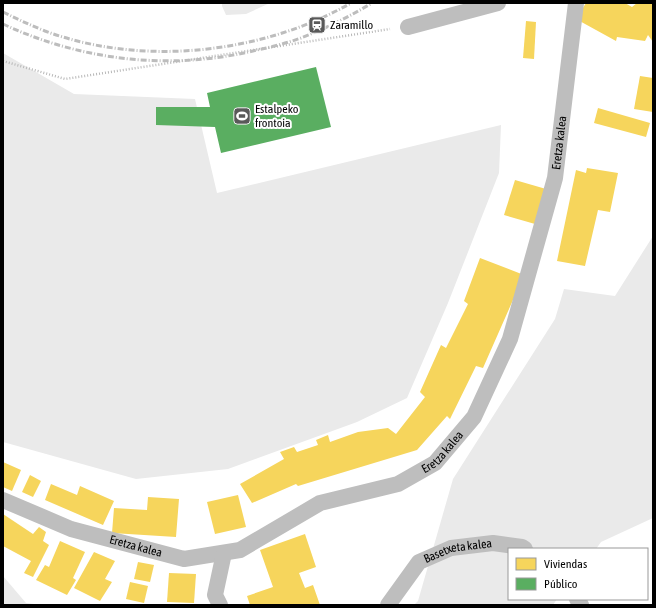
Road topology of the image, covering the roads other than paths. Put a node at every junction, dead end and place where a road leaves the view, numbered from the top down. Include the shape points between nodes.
1 (498, 3) edge
2 (576, 3) edge
3 (408, 27) road end
4 (3, 500) edge
5 (524, 548) edge
6 (224, 553) junction
7 (220, 605) edge
8 (388, 605) edge

1 - 3 street
2 - 6 street, Eretza kalea via 555,178 510,339 474,417 435,463 398,484 320,503 240,550
4 - 6 street, Eretza kalea via 71,529 184,559
5 - 8 street, Basetxeta kalea via 493,543 451,548 420,562
6 - 7 street via 215,595

